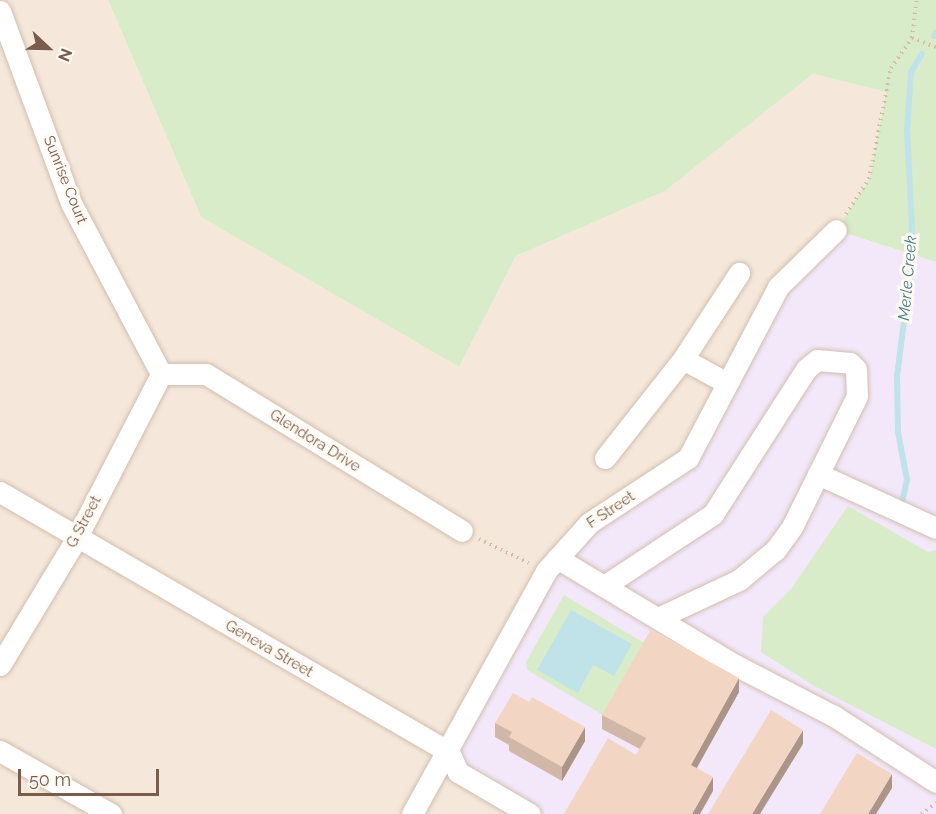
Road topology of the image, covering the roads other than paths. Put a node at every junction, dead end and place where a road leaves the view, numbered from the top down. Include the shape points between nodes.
1 (0, 11) edge
2 (836, 230) road end
3 (739, 273) dead end
4 (683, 359) junction
5 (161, 374) junction
6 (727, 383) junction
7 (605, 458) dead end
8 (818, 474) junction
9 (0, 492) edge
10 (936, 528) edge
11 (462, 531) road end
12 (76, 539) junction
13 (551, 564) junction
14 (604, 586) junction
15 (658, 618) junction
16 (0, 665) edge
17 (0, 751) edge
18 (449, 752) junction
19 (936, 783) edge
20 (529, 813) edge
21 (111, 814) edge
22 (412, 814) edge

1 - 5 street, Sunrise Court via 71,203
2 - 6 street, F Street via 778,286
3 - 4 street
4 - 6 street
4 - 7 street
5 - 11 street, Glendora Drive via 206,374
5 - 12 street, G Street
6 - 13 street, F Street via 688,458 589,523
8 - 10 street
8 - 14 street via 856,396 856,369 840,359 817,360 806,369 746,471 713,514
8 - 15 street via 775,550 739,580
9 - 12 street, Geneva Street
12 - 16 street, G Street
12 - 18 street, Geneva Street
13 - 14 street
13 - 18 street, F Street
14 - 15 street
15 - 19 street via 834,716
17 - 21 street
18 - 20 street, Geneva Street via 458,772
18 - 22 street, F Street

